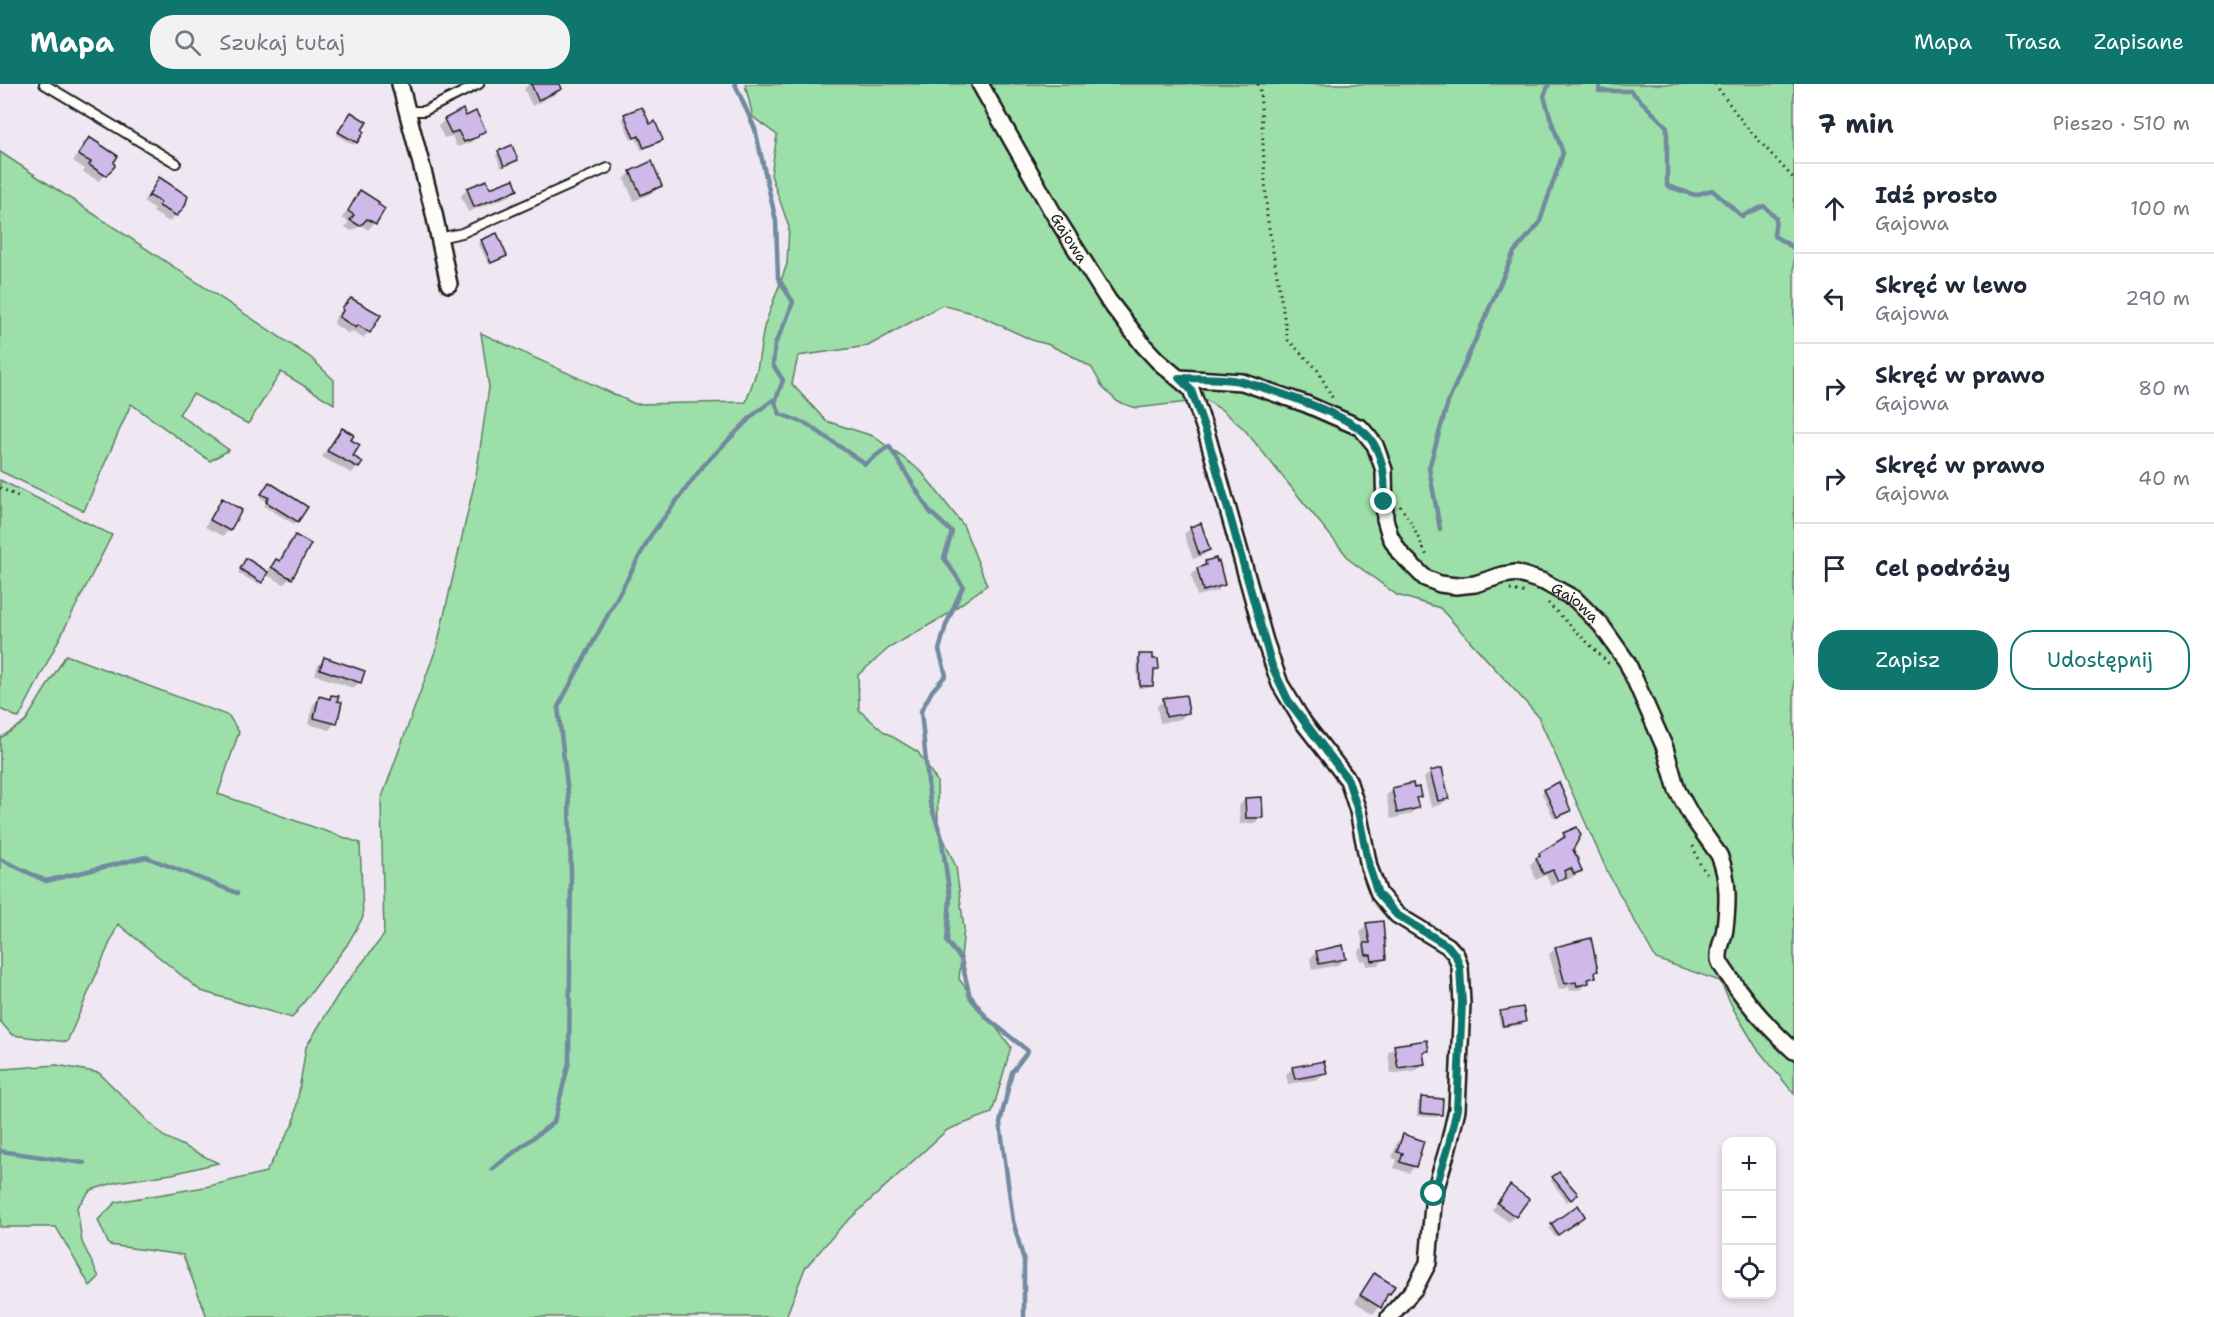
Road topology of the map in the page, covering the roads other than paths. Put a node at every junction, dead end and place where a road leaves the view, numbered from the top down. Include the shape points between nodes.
1 (44, 84) edge
2 (400, 84) edge
3 (479, 84) edge
4 (980, 84) edge
5 (407, 111) junction
6 (176, 163) dead end
7 (608, 168) dead end
8 (439, 238) junction
9 (449, 284) dead end
10 (1179, 378) junction
11 (1794, 1051) edge
12 (1389, 1317) edge

1 - 6 lane
2 - 5 street
3 - 5 lane via 424,111
4 - 10 street, Gajowa via 1108,300 1144,346
5 - 8 street
7 - 8 lane via 462,233
8 - 9 street
10 - 11 street, Gajowa via 1242,382 1361,428 1375,445 1384,470 1385,519 1390,536 1399,552 1425,578 1440,584 1475,584 1516,573 1531,577 1575,599 1601,625 1627,662 1659,735 1677,790 1723,864 1727,905 1719,949 1721,965 1741,996
10 - 12 street, Gajowa via 1191,390 1207,435 1276,675 1288,700 1348,780 1378,894 1397,915 1448,946 1460,967 1457,1109 1434,1194 1428,1263 1415,1288

